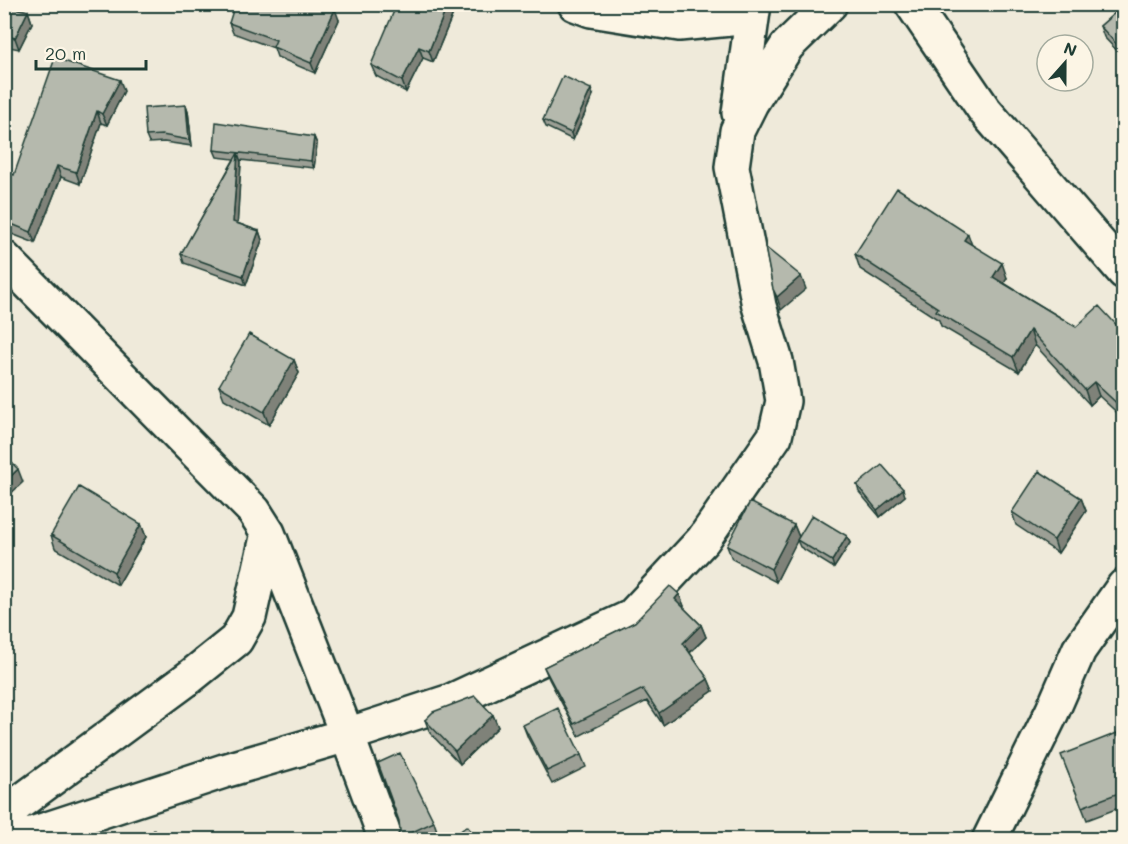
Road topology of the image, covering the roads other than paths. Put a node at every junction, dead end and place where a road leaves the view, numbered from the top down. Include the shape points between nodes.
1 (575, 4) edge
2 (830, 4) edge
3 (912, 4) edge
4 (753, 11) edge
5 (737, 130) junction
6 (4, 258) edge
7 (1124, 272) edge
8 (268, 533) junction
9 (1124, 586) edge
10 (347, 735) junction
11 (4, 814) edge
12 (25, 837) edge
13 (386, 840) edge
14 (989, 840) edge

1 - 4 street via 679,24
2 - 5 street via 787,46
3 - 7 street via 986,111
4 - 5 street
5 - 10 street via 732,167 759,306 783,400 775,436 703,540 631,617 451,701
6 - 8 street via 254,511
8 - 10 street
8 - 11 street via 249,617 236,640
9 - 14 street via 1079,650 1053,712
10 - 12 street
10 - 13 street

